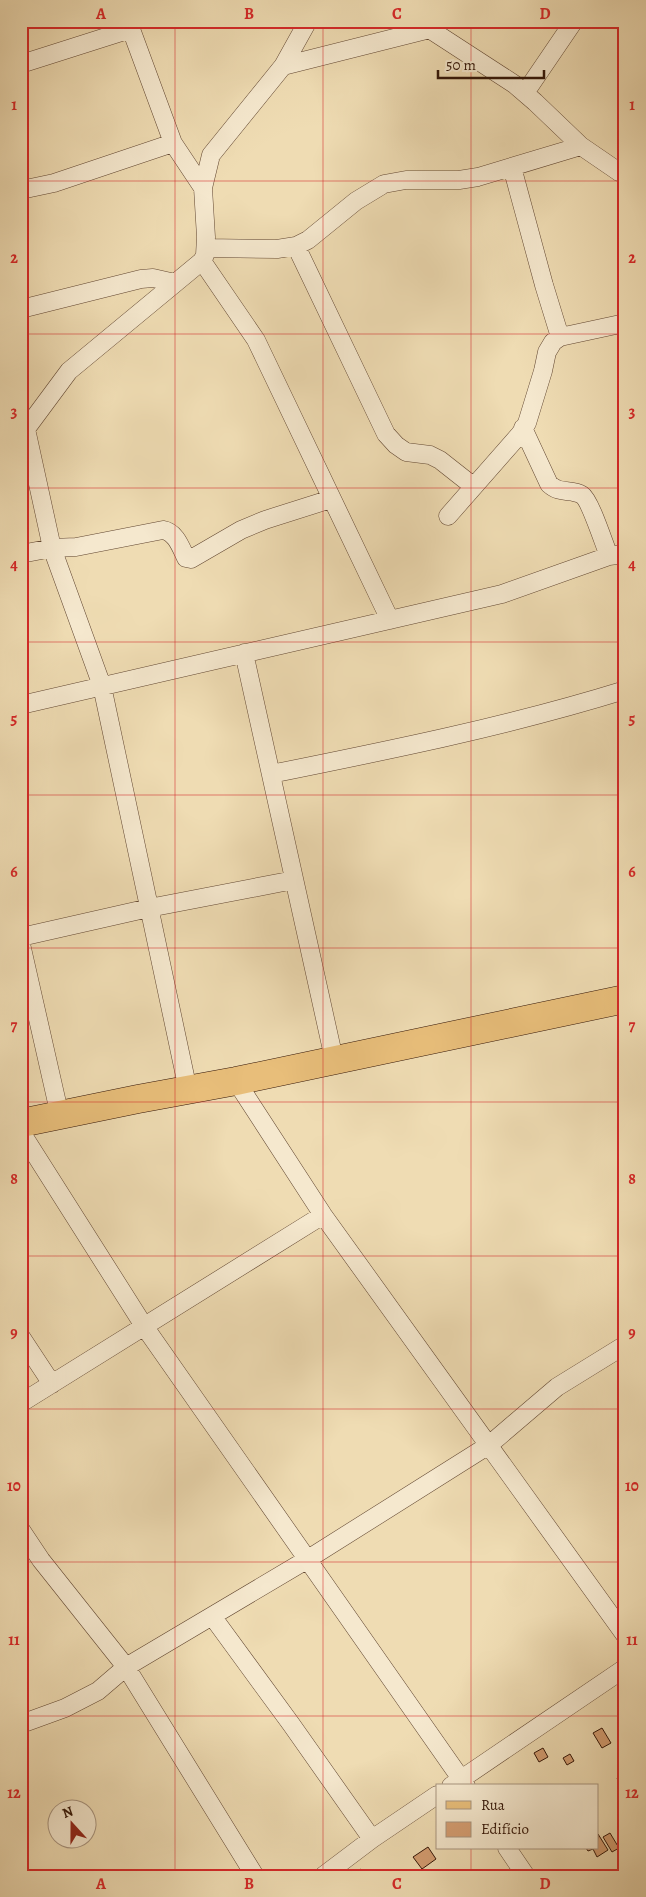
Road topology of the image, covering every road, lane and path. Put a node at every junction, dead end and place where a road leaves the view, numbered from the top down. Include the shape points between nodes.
1 (308, 21) edge
2 (574, 21) edge
3 (130, 25) edge
4 (424, 25) edge
5 (21, 64) edge
6 (282, 66) junction
7 (525, 93) junction
8 (173, 143) junction
9 (581, 146) junction
10 (512, 167) junction
11 (625, 174) edge
12 (203, 188) junction
13 (21, 190) edge
14 (296, 246) junction
15 (204, 254) junction
16 (175, 283) junction
17 (21, 309) edge
18 (625, 323) edge
19 (560, 337) junction
20 (23, 423) edge
21 (523, 428) junction
22 (473, 486) junction
23 (331, 499) junction
24 (448, 516) dead end
25 (52, 548) junction
26 (21, 554) edge
27 (617, 555) edge
28 (390, 620) junction
29 (244, 653) junction
30 (102, 686) junction
31 (625, 690) edge
32 (21, 705) edge
33 (271, 774) junction
34 (294, 880) junction
35 (149, 908) junction
36 (21, 937) edge
37 (21, 944) edge
38 (625, 999) edge
39 (334, 1059) junction
40 (236, 1081) junction
41 (188, 1090) junction
42 (60, 1116) junction
43 (21, 1123) edge
44 (21, 1132) edge
45 (323, 1215) junction
46 (144, 1326) junction
47 (21, 1337) edge
48 (625, 1345) edge
49 (52, 1384) junction
50 (21, 1403) edge
51 (489, 1445) junction
52 (21, 1530) edge
53 (308, 1559) junction
54 (212, 1616) junction
55 (625, 1635) edge
56 (126, 1667) junction
57 (625, 1668) edge
58 (21, 1724) edge
59 (459, 1783) edge
60 (436, 1796) edge
61 (372, 1839) junction
62 (508, 1850) edge
63 (255, 1876) edge
64 (323, 1876) edge
65 (526, 1876) edge

1 - 6 street
2 - 7 street
3 - 5 street
3 - 8 street
4 - 6 street
4 - 7 street
6 - 12 street via 211,156
7 - 9 street
8 - 12 street
8 - 13 street
9 - 10 street
9 - 11 street
10 - 14 street via 459,180 406,180 384,184
10 - 19 street
12 - 15 street
14 - 15 street
14 - 22 street via 386,434 406,452 430,455 440,460
15 - 16 street
15 - 23 street via 256,340
16 - 17 street via 141,279
16 - 20 street via 69,372
18 - 19 street
19 - 21 street via 547,352
20 - 25 street
21 - 22 street
21 - 27 street via 549,484 562,492 580,494 588,501
22 - 24 street
23 - 25 street via 241,530 191,559 186,558 174,536 163,530 76,547
23 - 28 street
25 - 26 street
25 - 30 street
27 - 28 street via 502,594
28 - 29 street
29 - 30 street
29 - 33 street
30 - 32 street
30 - 35 street
31 - 33 street via 430,741
33 - 34 street
34 - 35 street
34 - 39 street
35 - 36 street
35 - 41 street
37 - 42 street
38 - 39 main road
39 - 40 main road
40 - 41 main road
40 - 45 street
41 - 42 main road
42 - 43 main road
44 - 46 street
45 - 46 street
45 - 51 street
46 - 49 street
46 - 53 street
47 - 49 street
48 - 51 street via 557,1387
49 - 50 street
51 - 53 street
51 - 55 street
52 - 56 street
53 - 54 street
53 - 59 street
54 - 56 street
54 - 61 street
56 - 58 street via 98,1691 65,1708
56 - 63 street
57 - 59 street
60 - 61 street
61 - 64 street
62 - 65 street

